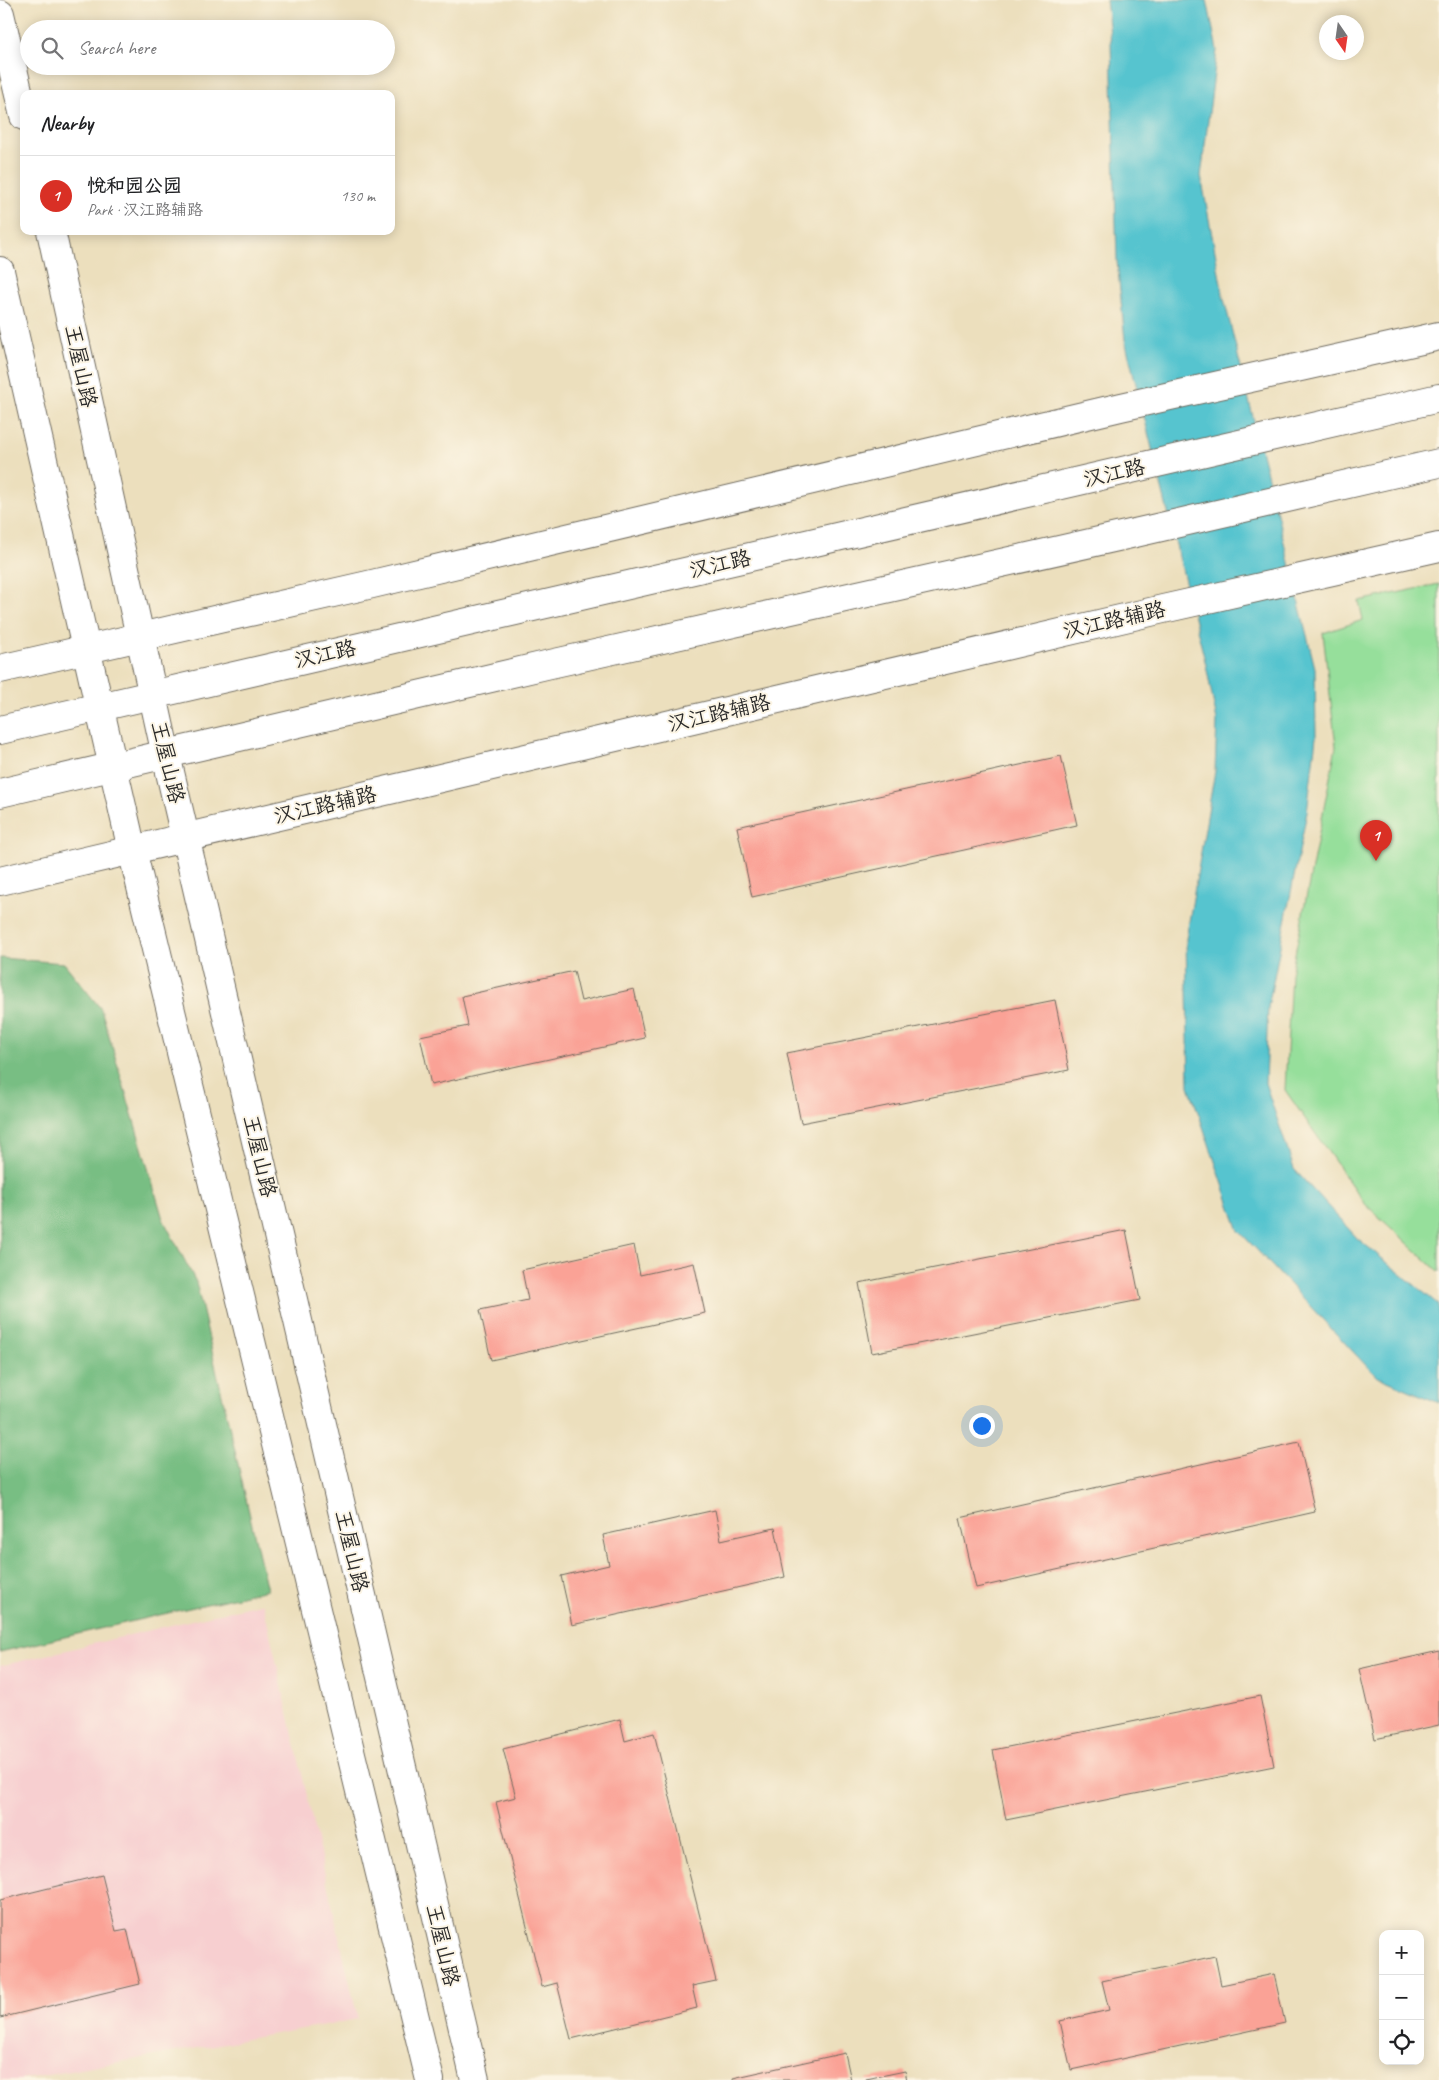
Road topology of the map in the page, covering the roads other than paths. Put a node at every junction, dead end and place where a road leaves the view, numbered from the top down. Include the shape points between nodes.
1 (0, 14) edge
2 (20, 99) edge
3 (52, 235) edge
4 (0, 271) edge
5 (1439, 336) edge
6 (1439, 398) edge
7 (1439, 463) edge
8 (1439, 547) edge
9 (140, 637) junction
10 (85, 649) junction
11 (0, 669) edge
12 (153, 694) junction
13 (99, 706) junction
14 (0, 730) edge
15 (166, 755) junction
16 (113, 766) junction
17 (0, 793) edge
18 (186, 838) junction
19 (132, 850) junction
20 (0, 881) edge
21 (430, 2080) edge
22 (475, 2080) edge

1 - 2 street
3 - 9 street, 王屋山路
4 - 10 street, 王屋山路
5 - 9 street via 1121,407
6 - 12 street, 汉江路
7 - 15 street via 546,665
8 - 18 street, 汉江路辅路
9 - 10 street
9 - 12 street, 王屋山路
10 - 11 street
10 - 13 street, 王屋山路
12 - 13 street, 汉江路
12 - 15 street, 王屋山路
13 - 14 street, 汉江路
13 - 16 street, 王屋山路
15 - 16 street
15 - 18 street, 王屋山路
16 - 17 street
16 - 19 street, 王屋山路
18 - 19 street, 汉江路辅路
18 - 22 street, 王屋山路
19 - 20 street, 汉江路辅路
19 - 21 street, 王屋山路

